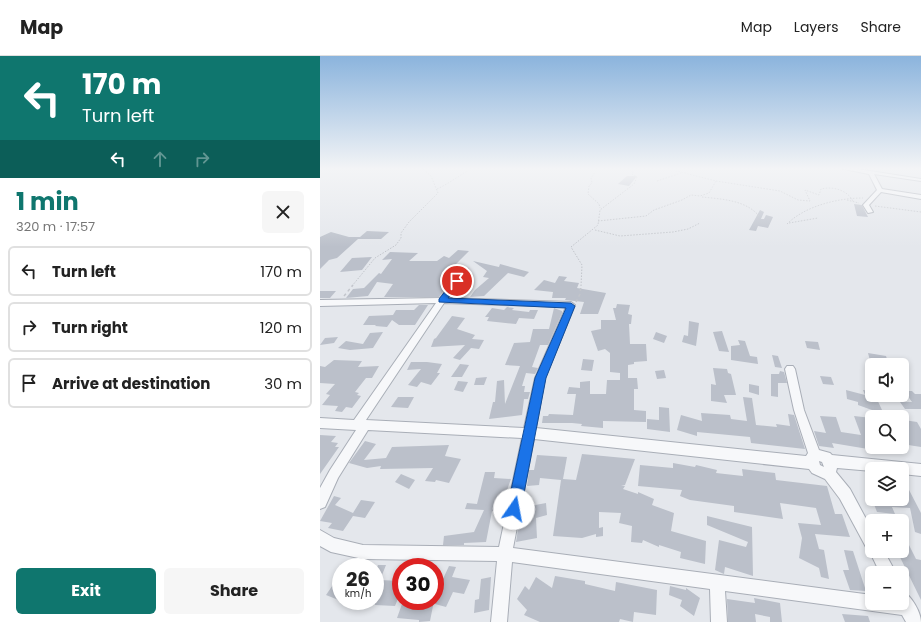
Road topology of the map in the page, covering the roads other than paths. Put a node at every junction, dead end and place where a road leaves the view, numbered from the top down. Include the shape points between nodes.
1 (876, 194) edge
2 (906, 194) edge
3 (921, 197) edge
4 (870, 212) dead end
5 (465, 271) dead end
6 (442, 300) junction
7 (320, 303) edge
8 (790, 369) dead end
9 (320, 423) edge
10 (361, 424) junction
11 (529, 433) junction
12 (813, 459) junction
13 (829, 467) junction
14 (921, 470) edge
15 (320, 502) edge
16 (865, 531) edge
17 (320, 537) edge
18 (505, 554) junction
19 (717, 583) junction
20 (865, 600) edge
21 (908, 610) edge
22 (499, 622) edge
23 (718, 622) edge
24 (915, 622) edge

1 - 4 street via 866,205
2 - 3 street
5 - 6 street
6 - 7 street
6 - 10 street
6 - 11 street via 571,306 540,378
8 - 12 street
9 - 10 street
10 - 11 street
10 - 15 street
11 - 12 street
11 - 18 street
12 - 13 street via 820,472
13 - 14 street
13 - 16 street
17 - 18 street via 332,545 363,552
18 - 19 street
18 - 22 street
19 - 20 street
19 - 23 street
21 - 24 street

